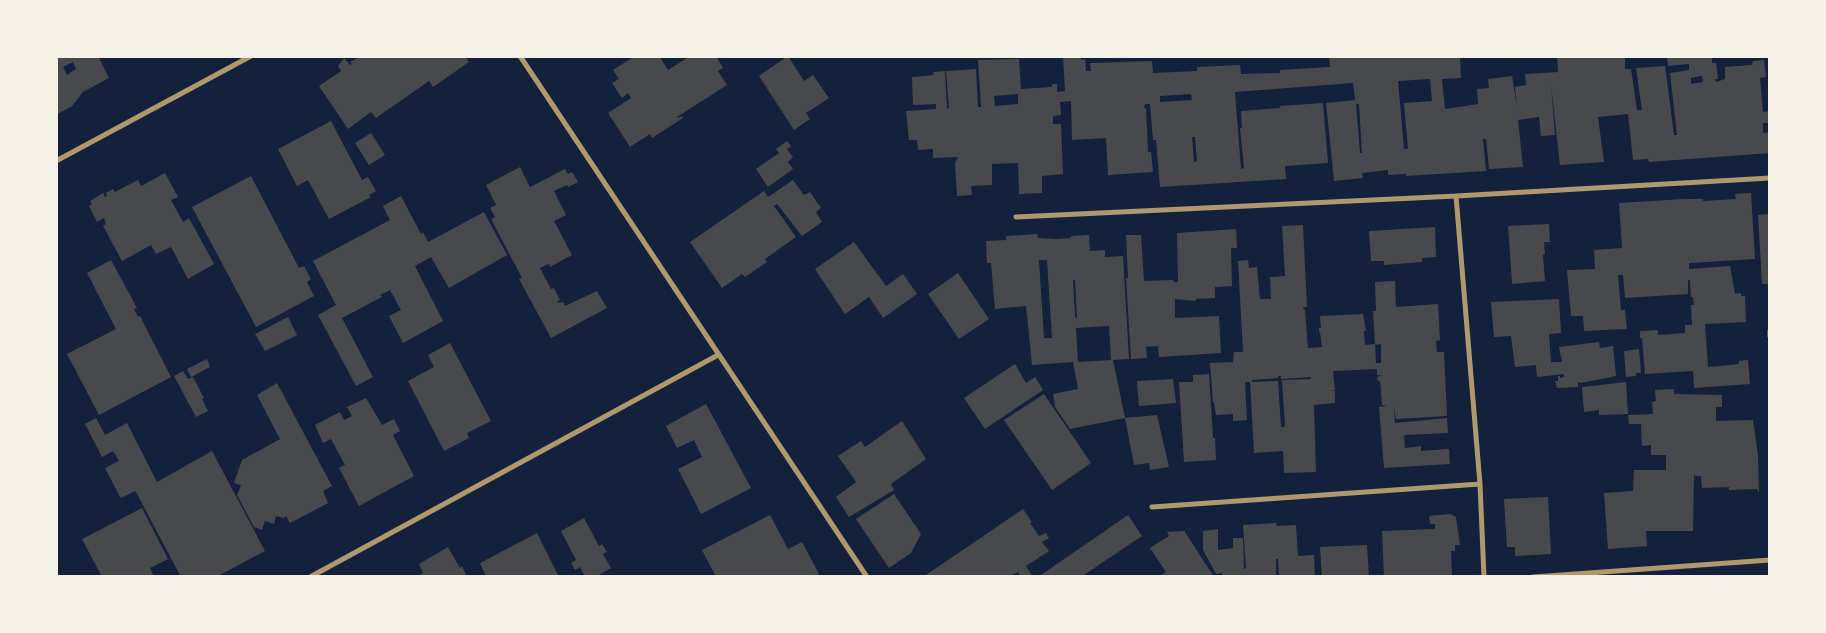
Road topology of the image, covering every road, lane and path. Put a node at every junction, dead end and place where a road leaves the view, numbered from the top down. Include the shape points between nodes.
1 (251, 56) edge
2 (520, 56) edge
3 (56, 160) edge
4 (1770, 178) edge
5 (1456, 196) junction
6 (1016, 217) dead end
7 (1770, 331) edge
8 (1770, 336) edge
9 (718, 355) junction
10 (1480, 484) junction
11 (1152, 506) dead end
12 (1770, 560) edge
13 (310, 577) edge
14 (867, 577) edge
15 (1484, 577) edge
16 (1533, 577) edge

1 - 3 street
2 - 9 street
4 - 5 street
5 - 6 street
5 - 10 street
7 - 8 street
9 - 13 street
9 - 14 street
10 - 11 street
10 - 15 street
12 - 16 street

